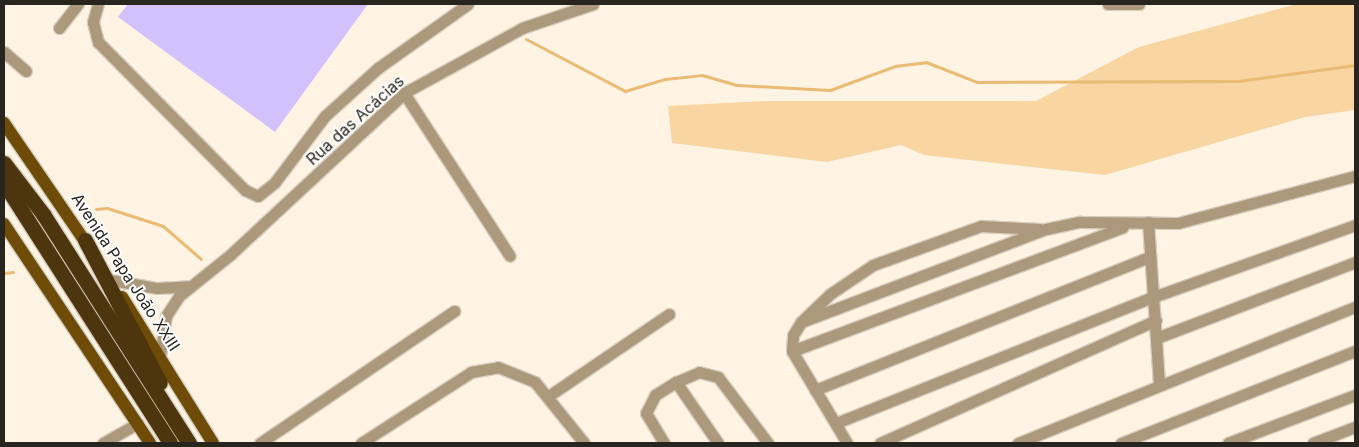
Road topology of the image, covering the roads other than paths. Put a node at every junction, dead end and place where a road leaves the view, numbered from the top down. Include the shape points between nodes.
1 (78, 4) edge
2 (98, 4) edge
3 (468, 4) edge
4 (593, 4) edge
5 (1108, 4) edge
6 (1139, 4) edge
7 (59, 28) dead end
8 (4, 52) edge
9 (26, 71) dead end
10 (404, 93) junction
11 (4, 123) edge
12 (4, 163) edge
13 (1355, 176) edge
14 (4, 183) edge
15 (1148, 222) junction
16 (4, 224) edge
17 (1129, 225) junction
18 (1355, 225) edge
19 (1046, 229) junction
20 (85, 240) junction
21 (510, 256) dead end
22 (1150, 257) junction
23 (1355, 262) edge
24 (111, 280) junction
25 (190, 286) junction
26 (1153, 297) junction
27 (1355, 307) edge
28 (454, 311) dead end
29 (668, 314) dead end
30 (1156, 320) junction
31 (801, 322) junction
32 (1159, 337) junction
33 (792, 351) junction
34 (1355, 351) edge
35 (160, 356) junction
36 (676, 382) junction
37 (1159, 384) junction
38 (815, 390) junction
39 (550, 395) junction
40 (1355, 395) edge
41 (175, 421) junction
42 (138, 423) junction
43 (836, 423) junction
44 (1355, 427) edge
45 (120, 439) edge
46 (103, 443) edge
47 (150, 443) edge
48 (170, 443) edge
49 (189, 443) edge
50 (213, 443) edge
51 (260, 443) edge
52 (361, 443) edge
53 (584, 443) edge
54 (664, 443) edge
55 (718, 443) edge
56 (768, 443) edge
57 (847, 443) edge
58 (880, 443) edge
59 (1018, 443) edge
60 (1121, 443) edge
61 (1228, 443) edge
62 (1313, 443) edge

1 - 7 street
2 - 3 street via 93,22 98,42 245,190 258,196 275,182 332,110 378,68
4 - 10 street, Rua das Acácias via 522,28
5 - 6 street
8 - 9 street
10 - 21 street
10 - 25 street, Rua das Acácias via 231,254
11 - 20 main road, Avenida Papa João XXIII
12 - 41 highway via 48,221
13 - 15 street via 1196,220
14 - 48 highway
15 - 17 street
15 - 22 street
16 - 42 main road
17 - 19 street via 1080,222
17 - 33 street
18 - 26 street
19 - 31 street
19 - 31 street via 981,226 933,242 858,274
20 - 24 main road, Avenida Papa João XXIII
20 - 41 highway via 156,372
22 - 26 street
22 - 38 street
23 - 32 street
24 - 25 street via 157,288
24 - 35 main road, Avenida Papa João XXIII
25 - 35 street, Rua das Acácias via 166,316
26 - 30 street
26 - 43 street
27 - 37 street
28 - 51 street
29 - 39 street
30 - 32 street
30 - 58 street
31 - 33 street via 793,334
32 - 37 street
33 - 38 street
34 - 60 street
35 - 50 main road, Avenida Papa João XXIII
36 - 54 street via 655,395 646,413
36 - 55 street
36 - 56 street via 699,372 718,377
37 - 59 street
38 - 43 street
39 - 52 street via 510,368 484,368
39 - 53 street
40 - 61 street
41 - 49 highway
42 - 45 street
42 - 47 main road
43 - 57 street
44 - 62 street
45 - 46 street

